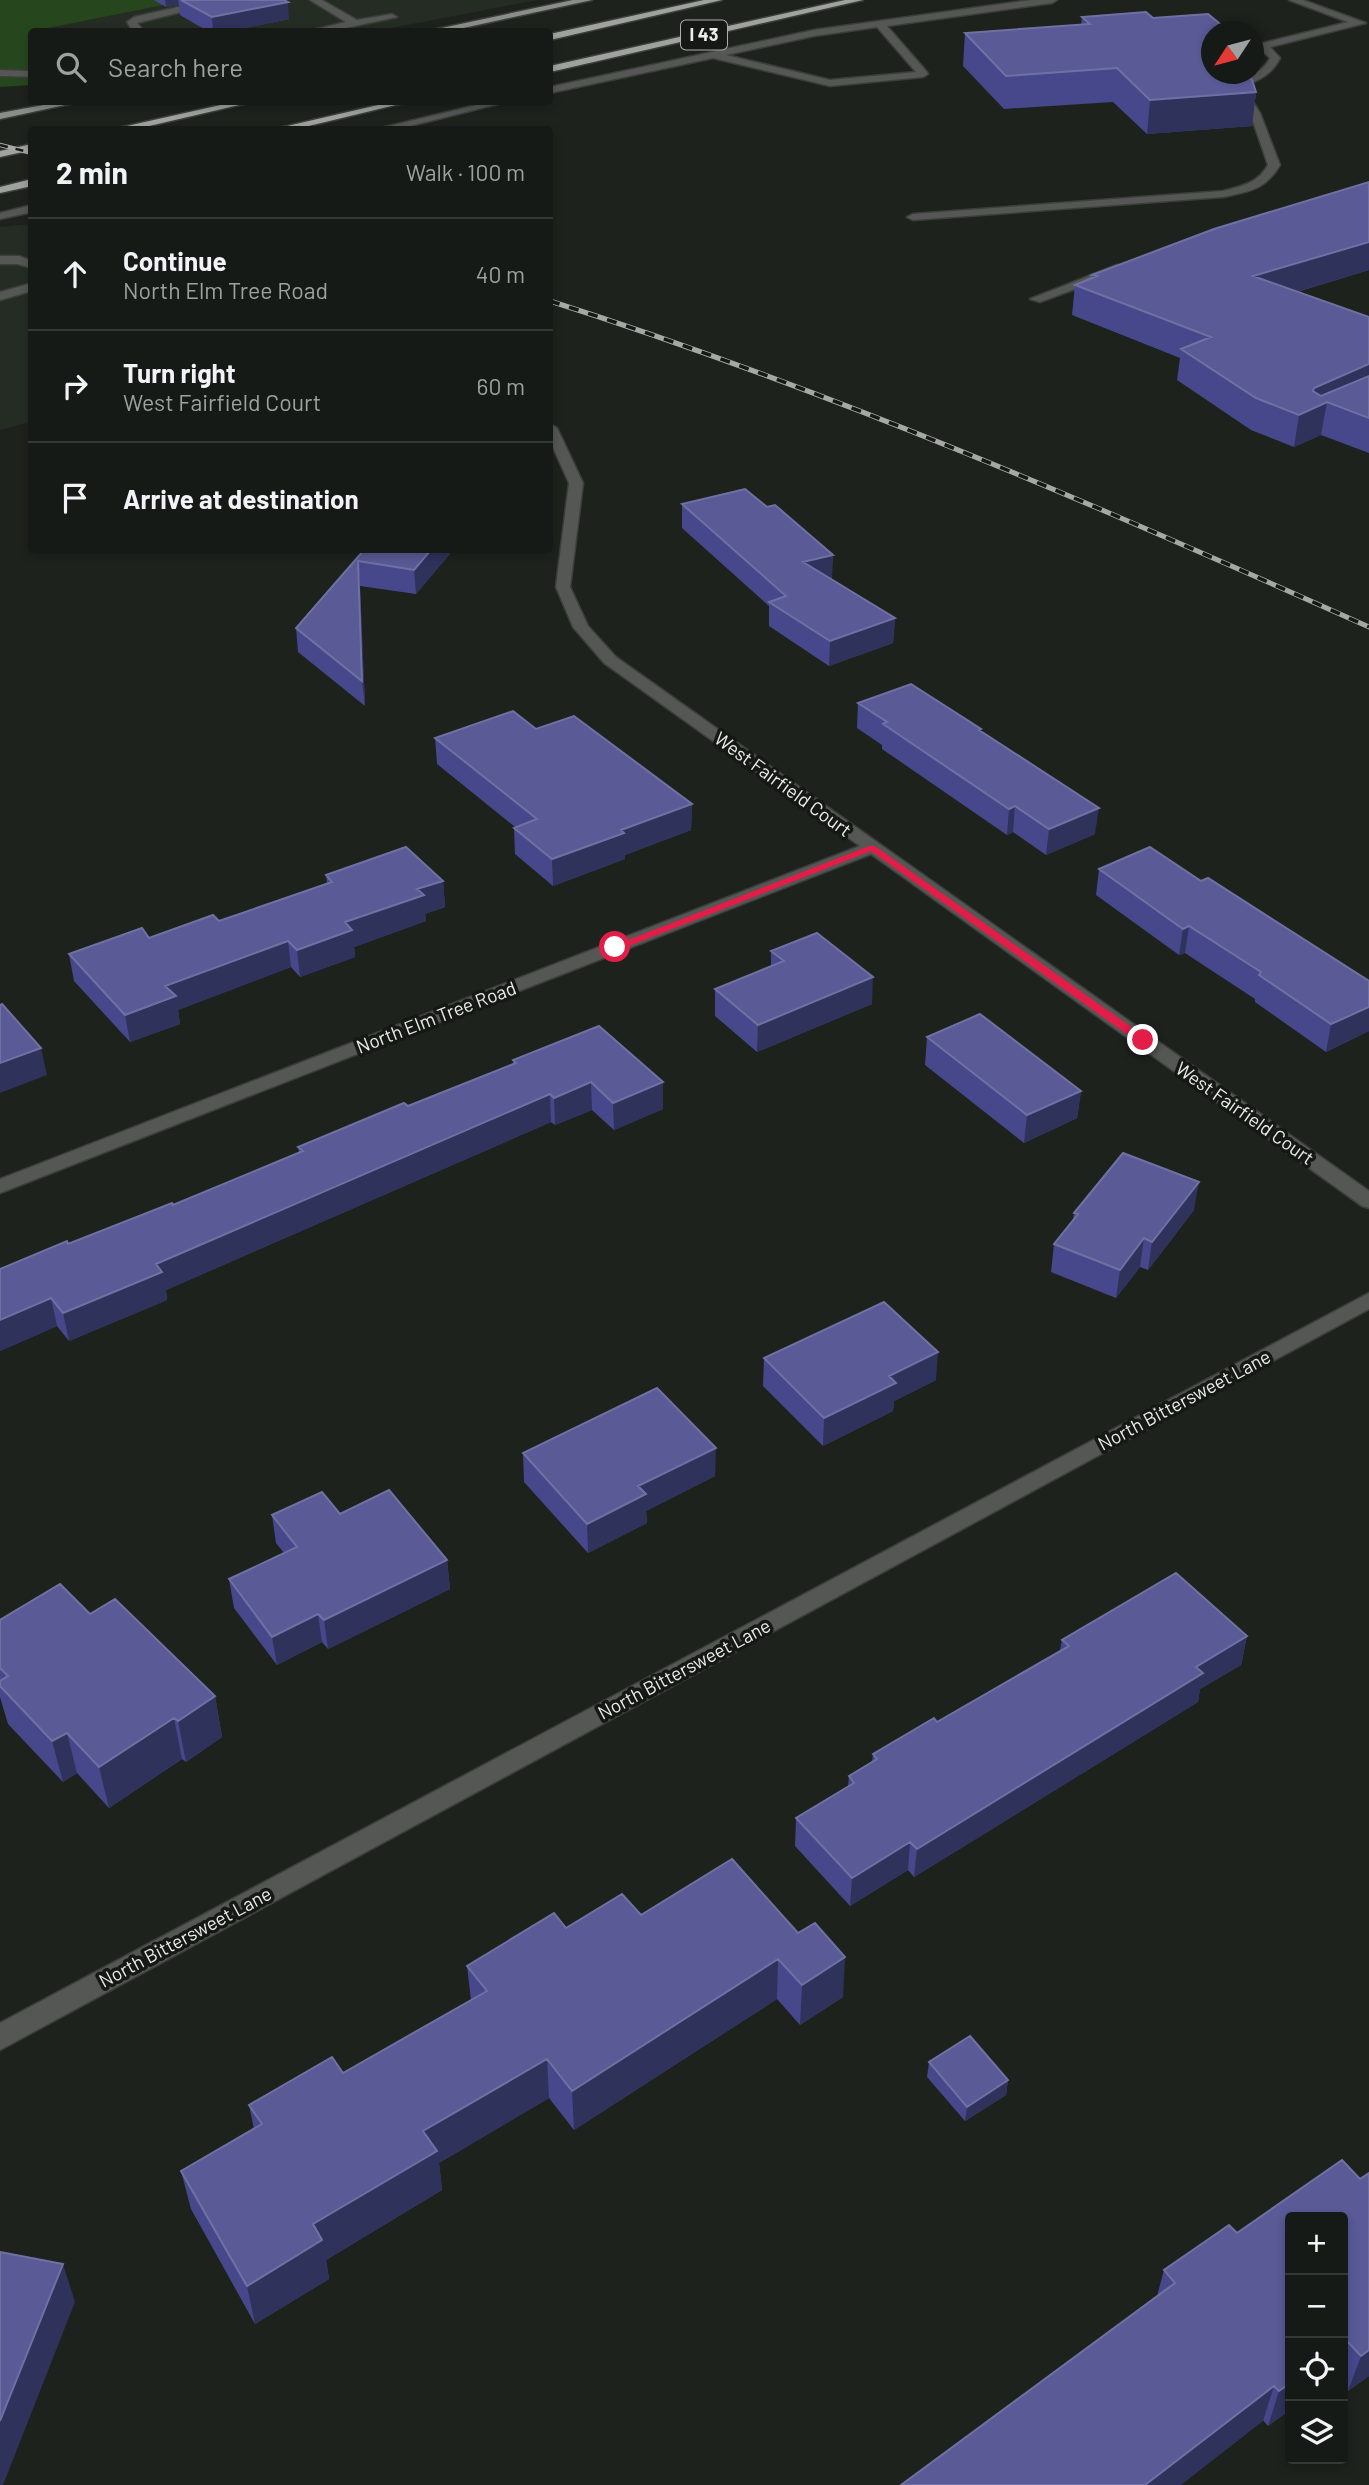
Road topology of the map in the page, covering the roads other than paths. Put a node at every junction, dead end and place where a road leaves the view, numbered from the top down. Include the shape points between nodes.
1 (315, 0) edge
2 (587, 0) edge
3 (717, 0) edge
4 (858, 0) edge
5 (1052, 0) edge
6 (1294, 0) edge
7 (191, 8) edge
8 (392, 17) dead end
9 (355, 23) junction
10 (879, 23) junction
11 (1364, 24) edge
12 (134, 28) edge
13 (329, 28) edge
14 (448, 28) edge
15 (553, 36) edge
16 (710, 54) junction
17 (553, 68) edge
18 (0, 73) edge
19 (28, 74) edge
20 (553, 89) edge
21 (52, 105) edge
22 (233, 105) edge
23 (390, 105) edge
24 (488, 105) edge
25 (0, 116) edge
26 (133, 126) edge
27 (293, 126) edge
28 (396, 126) edge
29 (28, 148) edge
30 (0, 153) edge
31 (28, 184) edge
32 (0, 190) edge
33 (28, 209) edge
34 (0, 216) edge
35 (913, 217) dead end
36 (0, 260) edge
37 (28, 263) edge
38 (1123, 266) edge
39 (28, 288) edge
40 (0, 296) edge
41 (1036, 299) dead end
42 (553, 434) edge
43 (872, 848) junction
44 (0, 1186) edge
45 (1369, 1201) edge
46 (1369, 1300) edge
47 (0, 2037) edge

1 - 9 street
2 - 14 main road
3 - 15 highway, I 43
4 - 17 highway, I 43
5 - 10 street
6 - 11 street
7 - 12 street via 137,19 132,22
8 - 9 street
9 - 13 street
10 - 16 street
10 - 16 street via 923,74 830,83
11 - 35 street via 1264,46 1275,58 1271,68 1237,85 1255,113 1274,165 1266,178 1248,188 1194,198
16 - 20 street
18 - 19 street
21 - 25 main road
22 - 26 highway
23 - 27 highway
24 - 28 street
29 - 30 highway
31 - 32 highway
33 - 34 street
36 - 37 street
38 - 41 street
39 - 40 street
42 - 43 street, West Fairfield Court via 576,483 563,587 580,627 610,660
43 - 44 street, North Elm Tree Road
43 - 45 street, West Fairfield Court
46 - 47 street, North Bittersweet Lane

